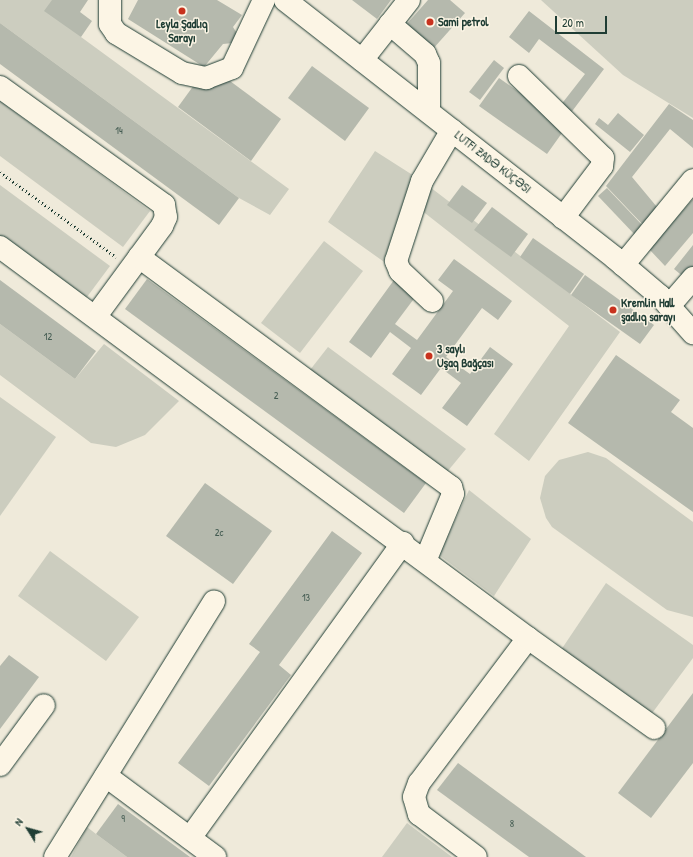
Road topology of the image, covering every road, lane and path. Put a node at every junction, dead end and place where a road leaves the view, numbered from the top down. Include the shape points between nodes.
1 (110, 0) edge
2 (264, 0) edge
3 (285, 0) edge
4 (409, 0) edge
5 (390, 24) junction
6 (362, 60) junction
7 (519, 76) dead end
8 (0, 87) edge
9 (429, 112) junction
10 (452, 130) junction
11 (0, 172) edge
12 (693, 180) edge
13 (563, 218) junction
14 (0, 247) edge
15 (135, 263) junction
16 (623, 265) junction
17 (693, 278) edge
18 (432, 301) dead end
19 (669, 306) junction
20 (96, 316) junction
21 (693, 333) edge
22 (403, 543) junction
23 (426, 559) junction
24 (214, 602) dead end
25 (528, 638) junction
26 (44, 705) dead end
27 (654, 728) dead end
28 (0, 765) edge
29 (106, 776) junction
30 (190, 838) junction
31 (55, 857) edge
32 (215, 857) edge
33 (476, 857) edge

1 - 2 main road via 110,24 116,33 182,73 206,78 232,68
3 - 6 main road, LUTFI ZADƏ KÜÇƏSI
4 - 5 main road
5 - 6 main road
5 - 9 main road via 425,54 429,63
6 - 9 main road, LUTFI ZADƏ KÜÇƏSI
7 - 13 main road via 603,158 602,166
8 - 15 main road via 164,205 166,216 162,226
9 - 10 main road, LUTFI ZADƏ KÜÇƏSI
10 - 13 main road, LUTFI ZADƏ KÜÇƏSI
10 - 18 main road via 422,181 396,261 400,271
11 - 15 path
12 - 16 main road
13 - 16 main road, LUTFI ZADƏ KÜÇƏSI
14 - 20 main road
15 - 20 main road
15 - 23 main road via 451,487 453,494
16 - 19 main road, LUTFI ZADƏ KÜÇƏSI
17 - 19 main road
19 - 21 main road, LUTFI ZADƏ KÜÇƏSI
20 - 22 main road
22 - 23 main road
22 - 30 main road
23 - 25 main road
24 - 29 main road
25 - 27 main road
25 - 33 main road via 420,783 414,797 419,814
26 - 28 main road
29 - 30 main road
29 - 31 main road
30 - 32 main road

